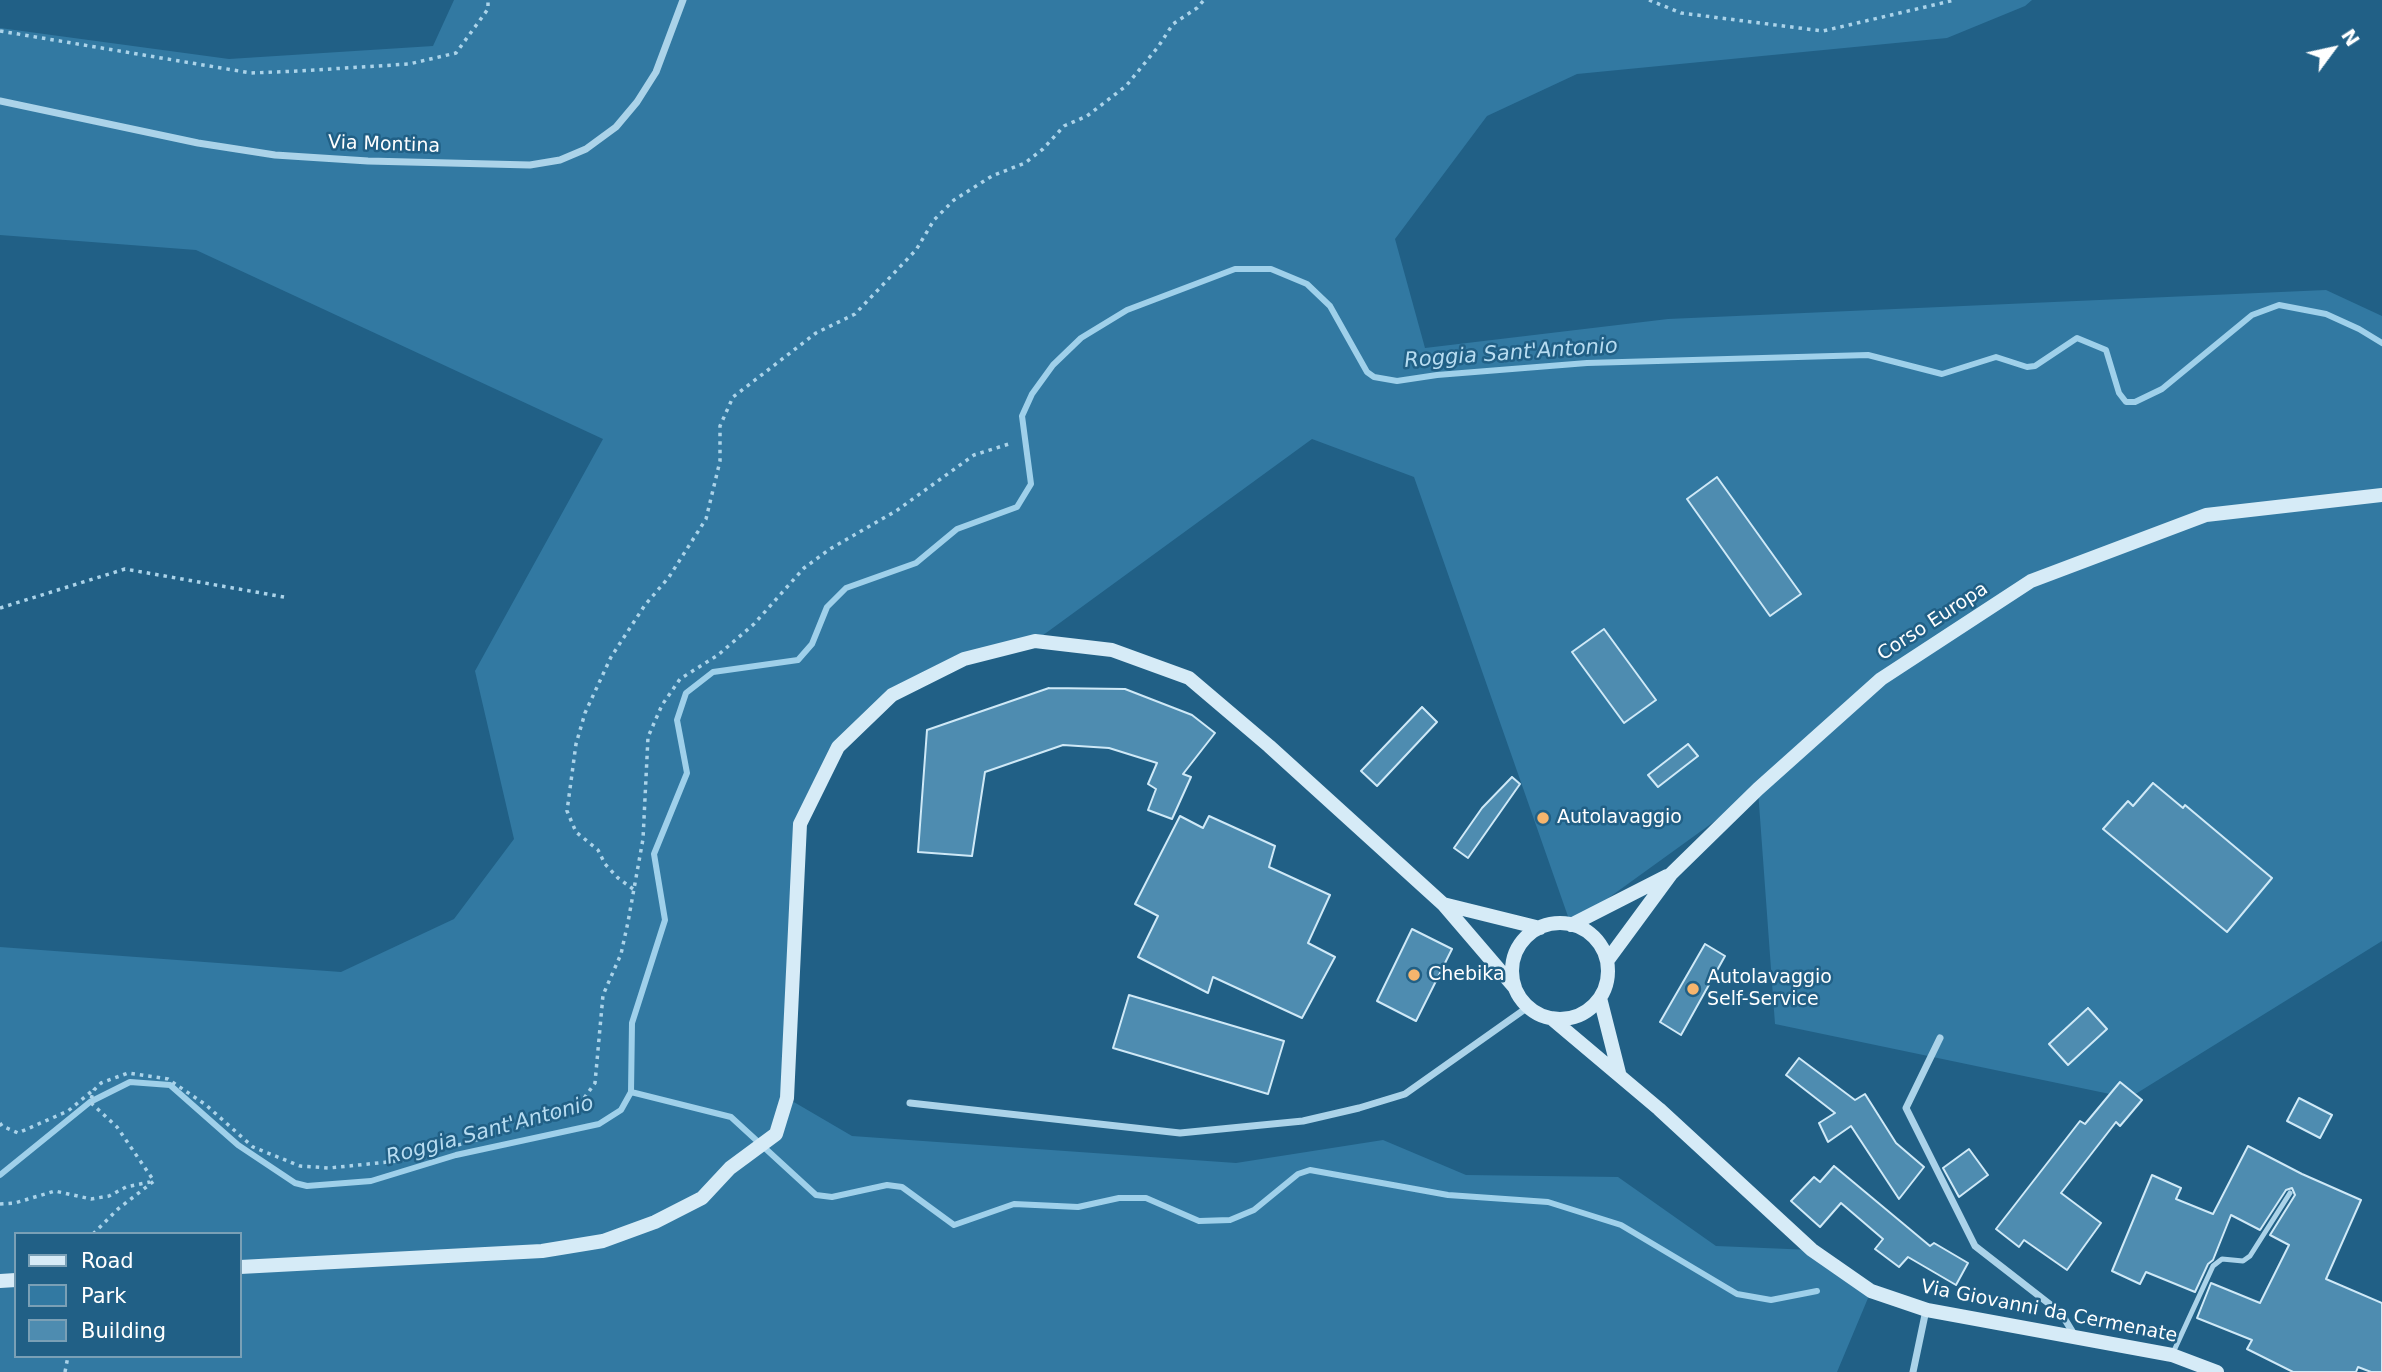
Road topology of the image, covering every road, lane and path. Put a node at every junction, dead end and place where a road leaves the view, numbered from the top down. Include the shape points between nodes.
1 (488, 0) edge
2 (683, 0) edge
3 (1204, 0) edge
4 (1649, 0) edge
5 (1955, 0) edge
6 (0, 32) edge
7 (0, 101) edge
8 (1013, 443) dead end
9 (2382, 495) edge
10 (284, 597) dead end
11 (0, 608) edge
12 (1671, 874) junction
13 (633, 889) junction
14 (1443, 904) junction
15 (1571, 925) junction
16 (1540, 928) junction
17 (1607, 961) junction
18 (1515, 988) junction
19 (1600, 998) junction
20 (1528, 1007) junction
21 (1551, 1018) junction
22 (1940, 1038) dead end
23 (1619, 1073) junction
24 (94, 1090) junction
25 (910, 1103) dead end
26 (0, 1122) edge
27 (153, 1181) junction
28 (2290, 1193) dead end
29 (0, 1204) edge
30 (95, 1232) edge
31 (242, 1267) edge
32 (1927, 1310) junction
33 (2075, 1336) junction
34 (2172, 1355) junction
35 (1913, 1372) edge
36 (2217, 1372) edge

1 - 6 path via 488,9 456,53 409,64 251,73
2 - 7 street, Via Montina via 656,72 617,127 586,149 530,165 275,155
3 - 13 path via 1173,24 1126,86 1087,116 1064,126 1025,163 992,176 954,200 934,220 909,258 855,314 816,333 733,397 720,426 720,461 706,519 611,657 576,744 568,811 576,832
4 - 5 path via 1681,13 1823,31
8 - 13 path via 974,455 896,511 830,549 804,568 754,624 680,679 648,737 643,839
9 - 12 main road, Corso Europa via 2206,514 2031,581 1881,679
10 - 11 path via 125,569
12 - 15 main road
12 - 17 main road, Corso Europa
13 - 24 path via 621,954 603,995 595,1083 582,1101 552,1116 397,1161 300,1166 253,1147 168,1079 128,1073 100,1083
14 - 16 main road
14 - 18 main road
14 - 31 main road via 1189,678 1112,650 1035,641 964,659 892,695 838,747 800,824 787,1098 776,1134 730,1168 702,1198 603,1241 542,1251
15 - 16 main road
15 - 17 main road via 1598,942
16 - 18 main road via 1519,946 1512,968
17 - 19 main road via 1606,986
18 - 20 main road
19 - 21 main road via 1579,1016
19 - 23 main road
20 - 21 main road
20 - 25 street via 1405,1094 1303,1121 1180,1133
21 - 23 main road, Via Giovanni da Cermenate
22 - 33 street via 1906,1108 1975,1246 2061,1313
23 - 32 main road, Via Giovanni da Cermenate via 1812,1250 1871,1291
24 - 26 path via 68,1111 18,1133
24 - 27 path via 90,1102 117,1127
27 - 29 path via 91,1199 55,1191
27 - 30 path
28 - 34 lane via 2250,1256 2243,1261 2222,1259 2213,1266
32 - 33 main road, Via Giovanni da Cermenate
32 - 35 street
33 - 34 main road, Via Giovanni da Cermenate
34 - 36 main road, Via Giovanni da Cermenate

